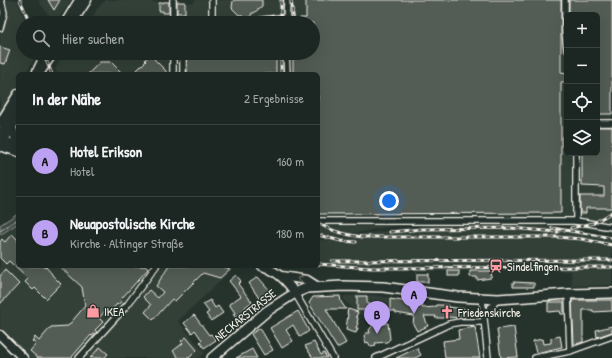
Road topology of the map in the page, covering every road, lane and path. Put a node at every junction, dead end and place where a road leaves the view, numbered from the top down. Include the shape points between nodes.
1 (1, 0) edge
2 (79, 0) edge
3 (86, 0) edge
4 (212, 0) edge
5 (287, 0) edge
6 (565, 0) edge
7 (174, 1) edge
8 (69, 16) edge
9 (76, 16) edge
10 (173, 16) edge
11 (212, 16) edge
12 (287, 16) edge
13 (0, 28) edge
14 (567, 48) edge
15 (44, 60) edge
16 (44, 60) edge
17 (45, 60) edge
18 (45, 60) edge
19 (173, 60) edge
20 (183, 60) edge
21 (286, 60) edge
22 (33, 72) edge
23 (37, 72) edge
24 (40, 72) edge
25 (42, 72) edge
26 (173, 72) edge
27 (182, 72) edge
28 (287, 72) edge
29 (16, 97) edge
30 (16, 110) edge
31 (16, 120) edge
32 (0, 123) edge
33 (600, 123) edge
34 (612, 123) edge
35 (12, 127) junction
36 (16, 139) edge
37 (1, 142) edge
38 (16, 146) edge
39 (16, 151) edge
40 (576, 156) edge
41 (320, 221) edge
42 (576, 221) junction
43 (612, 227) edge
44 (155, 268) edge
45 (267, 268) edge
46 (281, 276) junction
47 (318, 286) junction
48 (295, 293) junction
49 (612, 293) edge
50 (568, 294) junction
51 (482, 299) junction
52 (498, 299) junction
53 (483, 319) junction
54 (0, 335) edge
55 (612, 336) edge
56 (570, 350) junction
57 (23, 358) edge
58 (79, 358) edge
59 (212, 358) edge
60 (333, 358) edge
61 (376, 358) edge
62 (488, 358) edge
63 (534, 358) edge

1 - 13 street via 4,14
2 - 8 main road
3 - 9 main road
4 - 11 street
5 - 12 street
6 - 14 street
7 - 10 street
15 - 22 main road
16 - 23 main road
17 - 24 main road
18 - 25 main road
19 - 26 street
20 - 27 street
21 - 28 street
29 - 32 main road
30 - 37 main road
31 - 35 main road
33 - 34 street
35 - 36 main road
35 - 37 main road
37 - 38 main road
37 - 39 main road
40 - 42 street
41 - 42 street
42 - 43 street
44 - 58 street via 128,304
45 - 46 main road
47 -> 46 main road via 307,280
46 - 48 main road
47 - 48 main road, NECKARSTRASSE via 304,288
47 - 51 main road, NECKARSTRASSE via 383,287
48 - 59 main road, NECKARSTRASSE via 260,317
48 - 60 street
49 - 50 main road, NECKARSTRASSE
50 - 52 main road, NECKARSTRASSE
50 - 56 street
51 - 52 main road, NECKARSTRASSE
51 - 53 street
52 - 53 street
53 - 61 street via 449,324
53 - 62 street
54 - 57 main road
55 - 56 street
56 - 63 street

